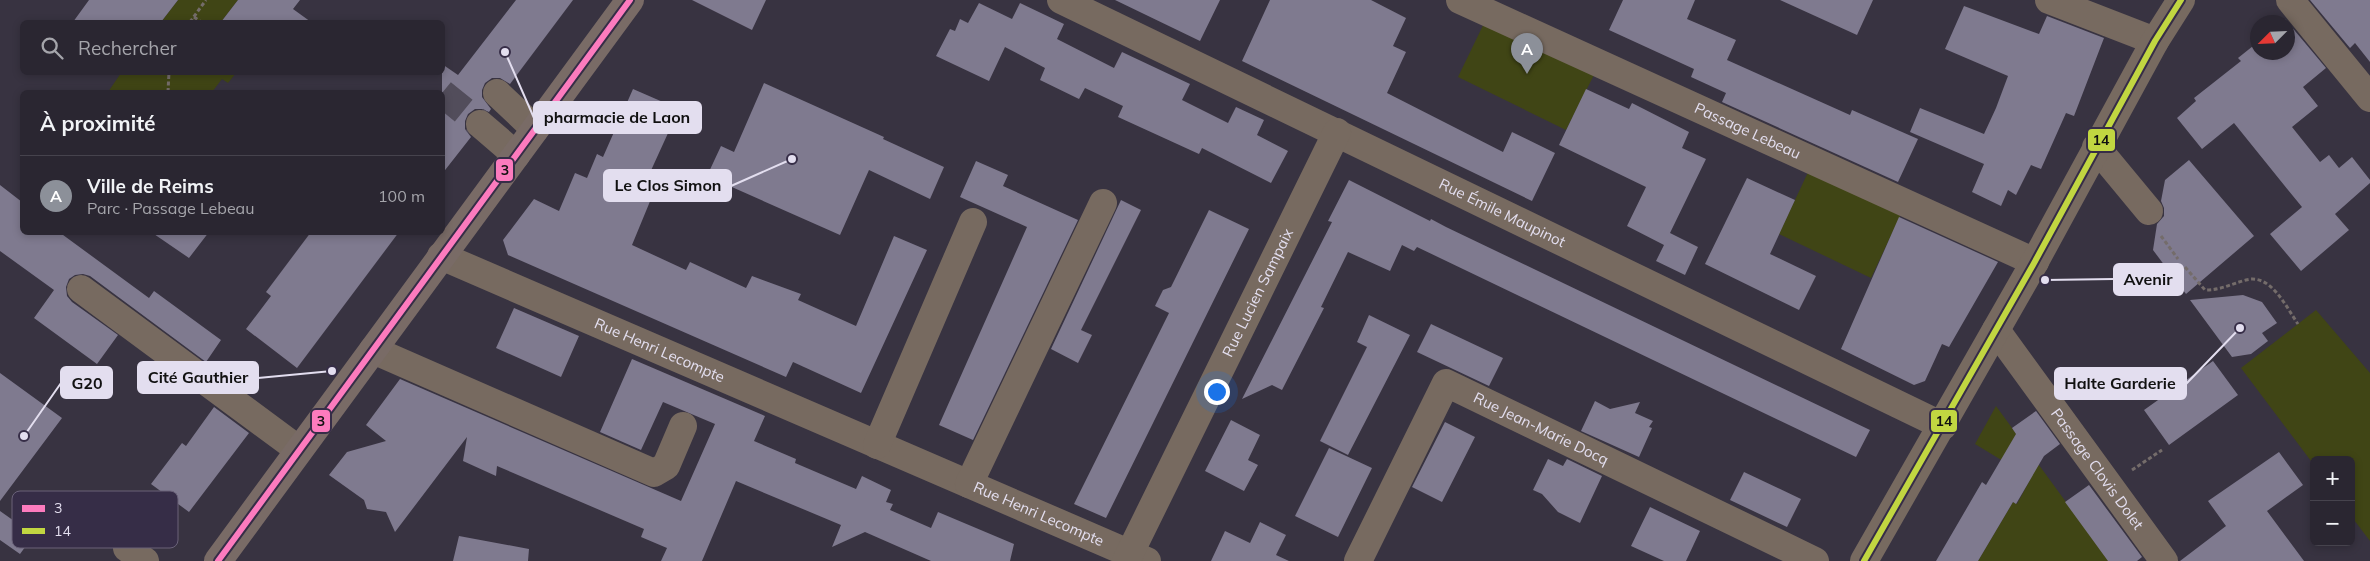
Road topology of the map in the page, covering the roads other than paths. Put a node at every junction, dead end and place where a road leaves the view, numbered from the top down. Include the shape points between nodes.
1 (630, 0) edge
2 (1061, 0) edge
3 (1460, 0) edge
4 (2049, 0) edge
5 (2181, 0) edge
6 (2290, 0) edge
7 (2155, 41) junction
8 (497, 93) dead end
9 (2370, 98) edge
10 (480, 124) tunnel mouth
11 (535, 129) junction
12 (1337, 132) junction
13 (2096, 147) junction
14 (516, 155) junction
15 (1103, 203) dead end
16 (2149, 211) dead end
17 (973, 222) dead end
18 (441, 256) junction
19 (2035, 262) junction
20 (81, 289) dead end
21 (1996, 330) junction
22 (373, 350) junction
23 (683, 426) dead end
24 (1943, 426) junction
25 (876, 445) junction
26 (300, 450) junction
27 (969, 484) junction
28 (1134, 558) edge
29 (218, 561) edge
30 (1358, 561) edge
31 (1815, 561) edge
32 (1864, 561) edge
33 (2164, 561) edge

1 - 11 main road
2 - 12 street, Rue Émile Maupinot
3 - 19 street, Passage Lebeau
4 - 7 street
5 - 7 street
6 - 9 street
7 - 13 street
8 - 11 street
10 - 14 street
11 - 14 main road
12 - 24 street, Rue Émile Maupinot
12 - 28 street, Rue Lucien Sampaix
13 - 16 street
13 - 19 street
14 - 18 main road
15 - 27 street
17 - 25 street
18 - 22 main road
18 - 25 street, Rue Henri Lecompte
19 - 21 street
20 - 26 street
21 - 24 street
21 - 33 street, Passage Clovis Dolet
22 - 23 street via 654,473 666,466
22 - 26 main road
24 - 32 street
25 - 27 street, Rue Henri Lecompte
26 - 29 main road
27 - 28 street, Rue Henri Lecompte
30 - 31 street, Rue Jean-Marie Docq via 1446,383

